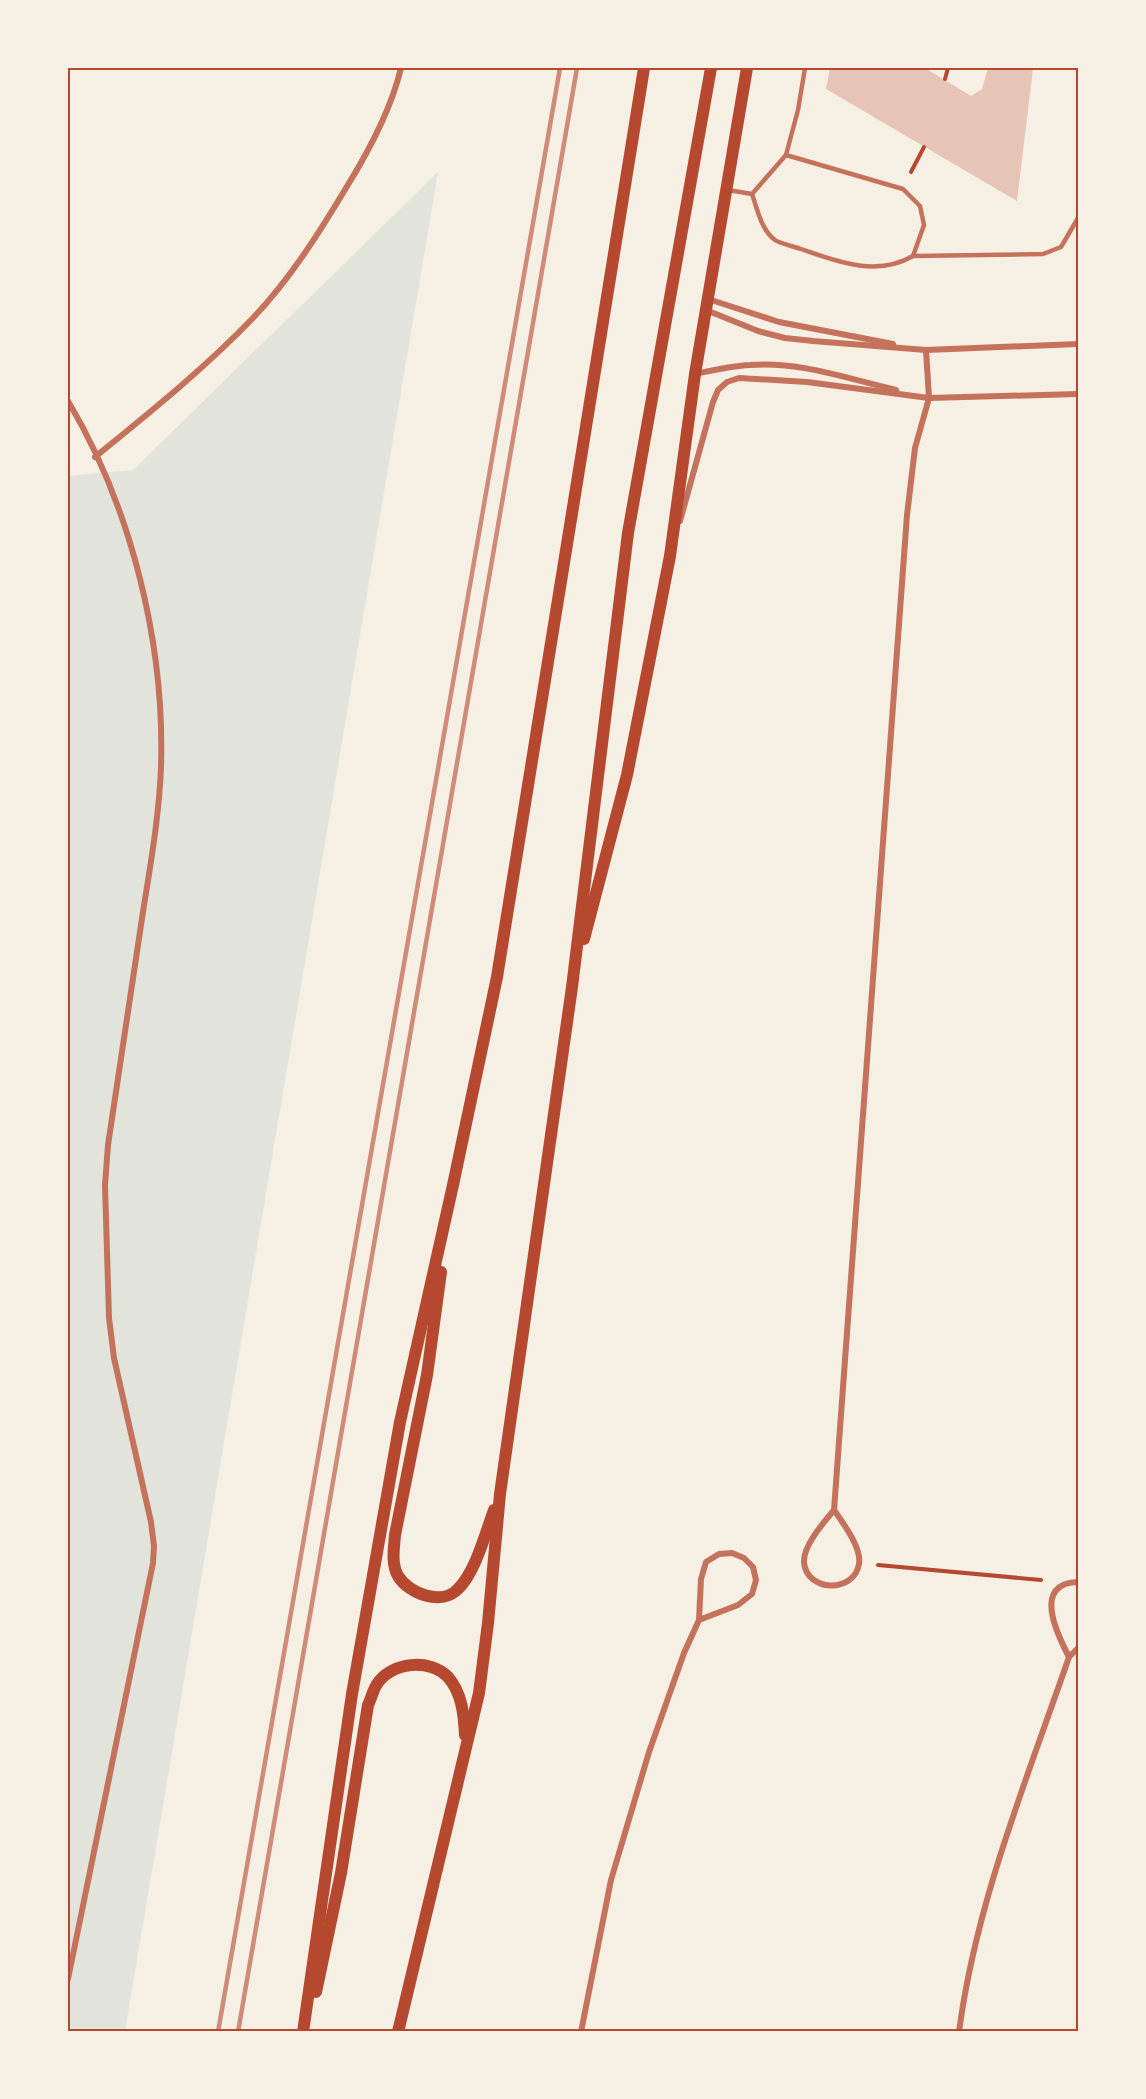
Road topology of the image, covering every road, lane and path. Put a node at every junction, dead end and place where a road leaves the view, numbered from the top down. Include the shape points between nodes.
1 (401, 68) edge
2 (644, 68) edge
3 (711, 68) edge
4 (747, 68) edge
5 (805, 68) edge
6 (948, 68) edge
7 (945, 79) dead end
8 (924, 147) dead end
9 (786, 155) junction
10 (726, 189) junction
11 (903, 189) junction
12 (752, 194) junction
13 (1078, 218) edge
14 (913, 256) junction
15 (707, 305) junction
16 (1078, 344) edge
17 (926, 350) junction
18 (695, 374) junction
19 (1078, 394) edge
20 (929, 398) junction
21 (68, 401) edge
22 (95, 457) junction
23 (670, 556) junction
24 (572, 987) junction
25 (453, 1185) junction
26 (500, 1494) junction
27 (834, 1510) junction
28 (860, 1563) junction
29 (1070, 1582) junction
30 (1078, 1582) edge
31 (699, 1620) junction
32 (1078, 1648) edge
33 (1069, 1657) junction
34 (466, 1748) junction
35 (68, 1979) edge
36 (303, 2031) edge
37 (308, 2031) edge
38 (398, 2031) edge
39 (581, 2031) edge
40 (959, 2031) edge

1 - 22 street via 362,162 290,274 245,326
2 - 25 main road via 497,976
3 - 24 main road via 628,533
4 - 10 main road
5 - 9 lane
6 - 7 path
8 - 11 path
9 - 11 lane
9 - 12 lane
10 - 12 lane
10 - 15 main road
11 - 14 lane via 920,206 924,225
12 - 14 lane via 762,223 774,240 856,266 882,267
13 - 14 lane via 1061,247 1043,254
15 - 17 street
15 - 17 street via 758,331 785,338
15 - 18 main road
16 - 17 street
17 - 20 street
18 - 20 street via 752,364 781,365
18 - 23 main road
19 - 20 street
20 - 23 street via 807,382 739,378 727,382 713,402
20 - 27 street via 915,448 907,515
21 - 22 street
22 - 35 street via 114,497 132,552 150,625 159,694 161,766 157,822 105,1185 114,1358 154,1546
23 - 24 main road via 627,775
24 - 26 main road
25 - 26 main road via 427,1374 395,1535 393,1558 398,1576 412,1591 438,1598 456,1592 469,1577
25 - 36 main road via 379,1536
26 - 34 main road via 479,1693
27 - 28 street via 851,1537
27 - 28 street via 810,1543 803,1561 808,1574 818,1583 843,1585 854,1577
28 - 29 path
29 - 30 street
29 - 33 street via 1058,1589 1050,1601 1053,1620
31 - 31 street via 738,1605 752,1594 756,1580 753,1567 744,1558 732,1553 719,1554 706,1562
31 - 39 street via 630,1810 611,1880
32 - 33 street
33 - 40 street via 993,1881 973,1952
34 - 37 main road via 464,1713 458,1694 448,1677 436,1668 400,1666 376,1684 368,1706 341,1873
34 - 38 main road

